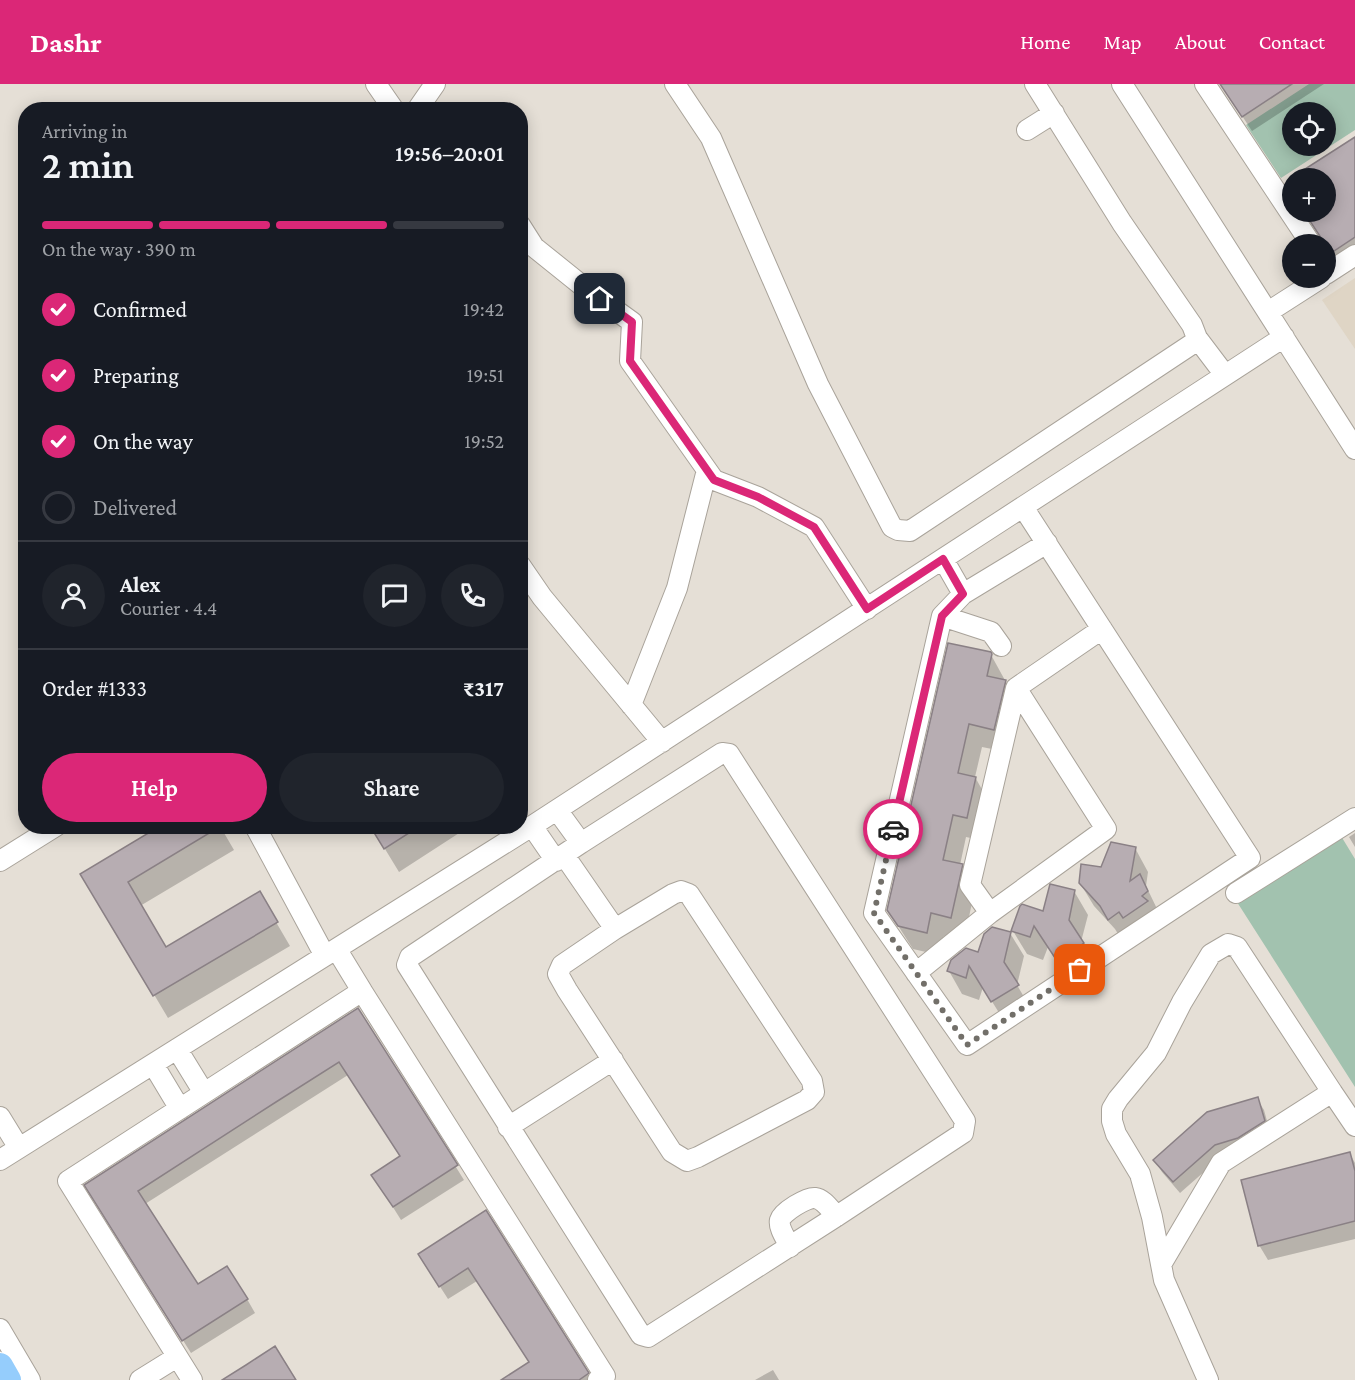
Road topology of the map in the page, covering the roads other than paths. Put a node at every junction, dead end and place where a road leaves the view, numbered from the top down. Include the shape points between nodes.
1 (376, 84) edge
2 (435, 84) edge
3 (675, 84) edge
4 (1035, 84) edge
5 (1122, 84) edge
6 (1205, 84) edge
7 (388, 102) edge
8 (423, 102) edge
9 (1053, 113) junction
10 (1028, 130) dead end
11 (1304, 234) edge
12 (528, 238) edge
13 (1355, 255) edge
14 (1336, 266) edge
15 (1303, 288) edge
16 (1268, 312) junction
17 (1284, 337) junction
18 (1197, 338) junction
19 (1225, 375) junction
20 (1355, 449) edge
21 (706, 470) junction
22 (1023, 507) junction
23 (1047, 543) junction
24 (943, 559) junction
25 (528, 577) edge
26 (963, 594) junction
27 (867, 609) junction
28 (942, 616) junction
29 (1102, 629) junction
30 (1001, 646) dead end
31 (1016, 688) junction
32 (631, 705) junction
33 (662, 742) junction
34 (557, 810) junction
35 (1355, 818) edge
36 (532, 826) junction
37 (528, 829) edge
38 (43, 834) edge
39 (260, 834) edge
40 (519, 834) edge
41 (581, 843) junction
42 (557, 856) junction
43 (0, 861) edge
44 (1236, 893) dead end
45 (990, 913) junction
46 (615, 929) junction
47 (331, 953) junction
48 (916, 973) junction
49 (362, 991) junction
50 (177, 1049) junction
51 (613, 1060) junction
52 (153, 1064) junction
53 (1332, 1092) junction
54 (204, 1093) junction
55 (180, 1108) junction
56 (0, 1117) edge
57 (1355, 1126) edge
58 (508, 1127) junction
59 (19, 1148) junction
60 (0, 1160) edge
61 (837, 1216) junction
62 (790, 1247) junction
63 (1162, 1263) junction
64 (0, 1329) edge
65 (177, 1357) junction
66 (0, 1366) edge
67 (8, 1380) edge
68 (30, 1380) edge
69 (140, 1380) edge
70 (191, 1380) edge
71 (598, 1380) edge
72 (1208, 1380) edge

1 - 7 street
2 - 8 street
3 - 18 street via 711,138 818,384 892,526 898,530 910,531
4 - 9 street
5 - 16 street
6 - 11 street
9 - 10 street
9 - 18 street
12 - 21 street via 534,247 632,322 630,361
13 - 14 street
15 - 16 street
16 - 17 street
17 - 19 street
17 - 20 street
18 - 19 street
19 - 22 street
21 - 27 street via 714,480 758,497 814,527
21 - 32 street via 677,588
22 - 23 street
22 - 24 street
23 - 26 street
23 - 29 street
24 - 26 street
24 - 27 street
25 - 32 street
26 - 28 street
27 - 33 street
28 - 30 street via 991,632
28 - 48 street via 874,913
29 - 31 street
29 - 48 street via 1250,858 967,1045
31 - 45 street via 970,885
31 - 45 street via 1106,829
32 - 33 street
33 - 34 street
34 - 36 street
34 - 41 street
35 - 44 street
36 - 37 street
36 - 42 street
38 - 43 street
39 - 47 street
40 - 47 street
41 - 42 street
41 - 61 street via 722,753 729,754 965,1121 963,1133
42 - 46 street
42 - 58 street via 407,961 410,972
45 - 48 street
46 - 51 street via 562,965 558,974
46 - 51 street via 673,894 689,894 812,1081 814,1092 807,1100 687,1161 672,1152
47 - 49 street
47 - 50 street
49 - 54 street
49 - 71 street via 605,1376
50 - 52 street
50 - 54 street
51 - 58 street
52 - 55 street
52 - 59 street
53 - 57 street
53 - 63 street via 1221,1163
53 - 63 street via 1237,947 1228,944 1211,954 1156,1053 1112,1109 1116,1134 1140,1174
54 - 55 street
55 - 65 street via 68,1181
56 - 59 street
58 - 62 street via 642,1336 653,1335
59 - 60 street
61 - 62 street
61 - 62 street via 815,1198 789,1210 780,1224
63 - 72 street via 1167,1289
64 - 68 street
65 - 69 street
65 - 70 street
66 - 67 main road

